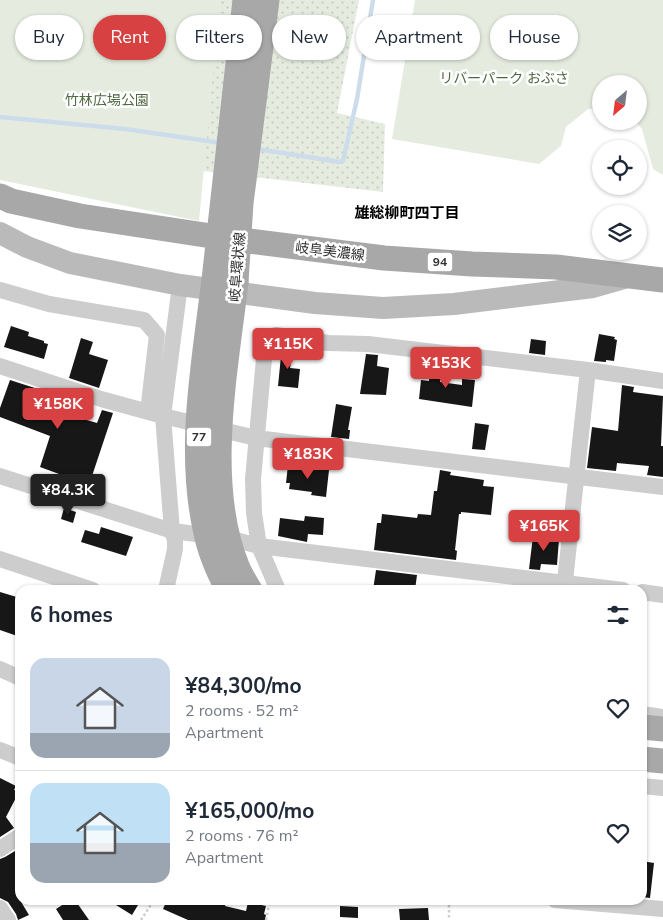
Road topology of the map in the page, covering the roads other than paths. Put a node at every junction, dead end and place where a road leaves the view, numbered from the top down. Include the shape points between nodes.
1 (244, 0) edge
2 (267, 0) edge
3 (0, 196) edge
4 (232, 201) junction
5 (0, 233) edge
6 (229, 238) junction
7 (631, 276) junction
8 (663, 280) edge
9 (225, 281) junction
10 (180, 285) junction
11 (0, 290) edge
12 (0, 366) edge
13 (588, 370) junction
14 (663, 381) edge
15 (155, 414) junction
16 (256, 438) junction
17 (0, 476) edge
18 (576, 477) junction
19 (663, 488) edge
20 (172, 532) junction
21 (259, 546) junction
22 (0, 559) edge
23 (78, 585) edge
24 (167, 585) edge
25 (225, 585) edge
26 (247, 585) edge
27 (276, 585) edge
28 (556, 585) edge
29 (564, 585) edge
30 (647, 593) edge
31 (663, 595) edge
32 (0, 668) edge
33 (15, 676) edge
34 (647, 715) edge
35 (663, 717) edge
36 (647, 727) edge
37 (663, 729) edge
38 (647, 740) edge
39 (663, 742) edge
40 (0, 750) edge
41 (15, 756) edge
42 (647, 759) edge
43 (663, 761) edge
44 (647, 772) edge
45 (663, 774) edge
46 (647, 786) edge
47 (663, 788) edge
48 (15, 839) edge
49 (0, 849) edge
50 (615, 905) edge
51 (0, 908) edge
52 (663, 909) edge
53 (8, 920) edge

1 - 4 main road, 岐阜環状線 / 77
2 - 4 main road, 岐阜環状線 / 77
3 - 6 main road, 岐阜美濃線 / 94 via 80,216
4 - 6 main road, 岐阜環状線 / 77
5 - 10 street via 70,263
6 - 7 main road, 岐阜美濃線 / 94 via 384,258 556,267
6 - 9 main road, 岐阜環状線 / 77
7 - 8 main road, 岐阜美濃線 / 94
7 - 10 street via 593,287 454,304 383,308 315,304
9 - 25 main road, 岐阜環状線 / 77, bridge via 199,401 200,489 206,534
9 - 26 main road, 岐阜環状線 / 77, bridge via 219,485 225,528 237,567
10 - 15 street
11 - 15 street via 48,304 144,320 157,335
12 - 15 street
13 - 14 street
13 - 16 street via 276,336 268,339 265,348
13 - 18 street
15 - 16 street
15 - 20 street
16 - 18 street
16 - 21 street via 253,479
17 - 20 street
18 - 19 street
18 - 29 street
20 - 21 street via 228,538
20 - 24 street via 175,549
21 - 27 street
21 - 28 street
22 - 23 street
30 - 31 street
32 - 33 street
34 - 35 street
36 - 37 main road
38 - 39 main road
40 - 41 street
42 - 43 main road
44 - 45 main road
46 - 47 street
48 - 49 street
50 - 52 street
51 - 53 street

